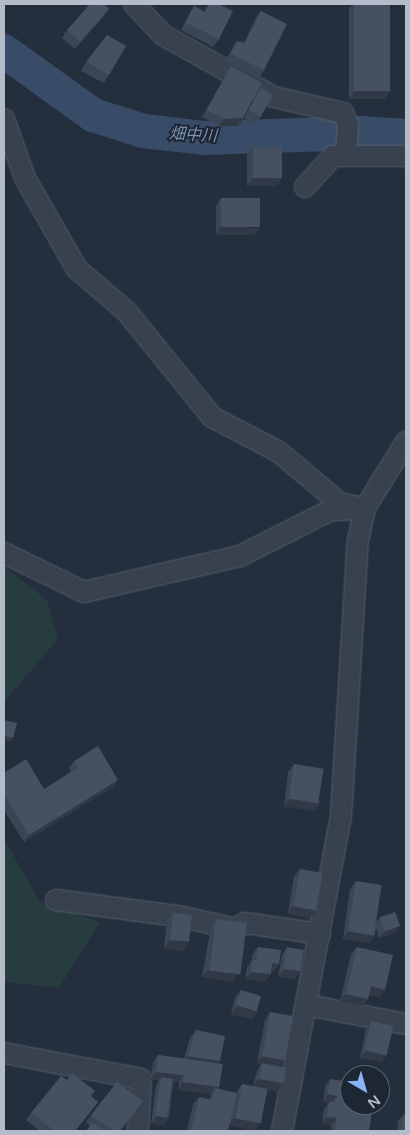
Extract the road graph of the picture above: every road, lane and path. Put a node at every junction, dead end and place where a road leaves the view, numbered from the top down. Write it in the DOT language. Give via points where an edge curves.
graph roads {
  1 [pos="134,4"];
  2 [pos="4,119"];
  3 [pos="346,151"];
  4 [pos="406,156"];
  5 [pos="305,187"];
  6 [pos="406,442"];
  7 [pos="365,508"];
  8 [pos="4,553"];
  9 [pos="56,900"];
  10 [pos="320,934"];
  11 [pos="307,1005"];
  12 [pos="406,1024"];
  13 [pos="4,1053"];
  14 [pos="138,1131"];
  15 [pos="282,1131"];
  1 -- 3 [label="street" via="163,35 274,97 333,107 343,112 348,124"];
  2 -- 7 [label="street" via="25,178 77,269 126,312 212,417 279,452 341,504"];
  3 -- 4 [label="street"];
  3 -- 5 [label="street" via="332,156"];
  6 -- 7 [label="street"];
  7 -- 8 [label="street" via="331,510 240,556 84,592"];
  7 -- 10 [label="street" via="352,614 341,816"];
  9 -- 10 [label="street" via="178,916 236,929 245,923"];
  10 -- 11 [label="street"];
  11 -- 12 [label="street"];
  11 -- 15 [label="street"];
  13 -- 14 [label="street" via="141,1078"];
}
